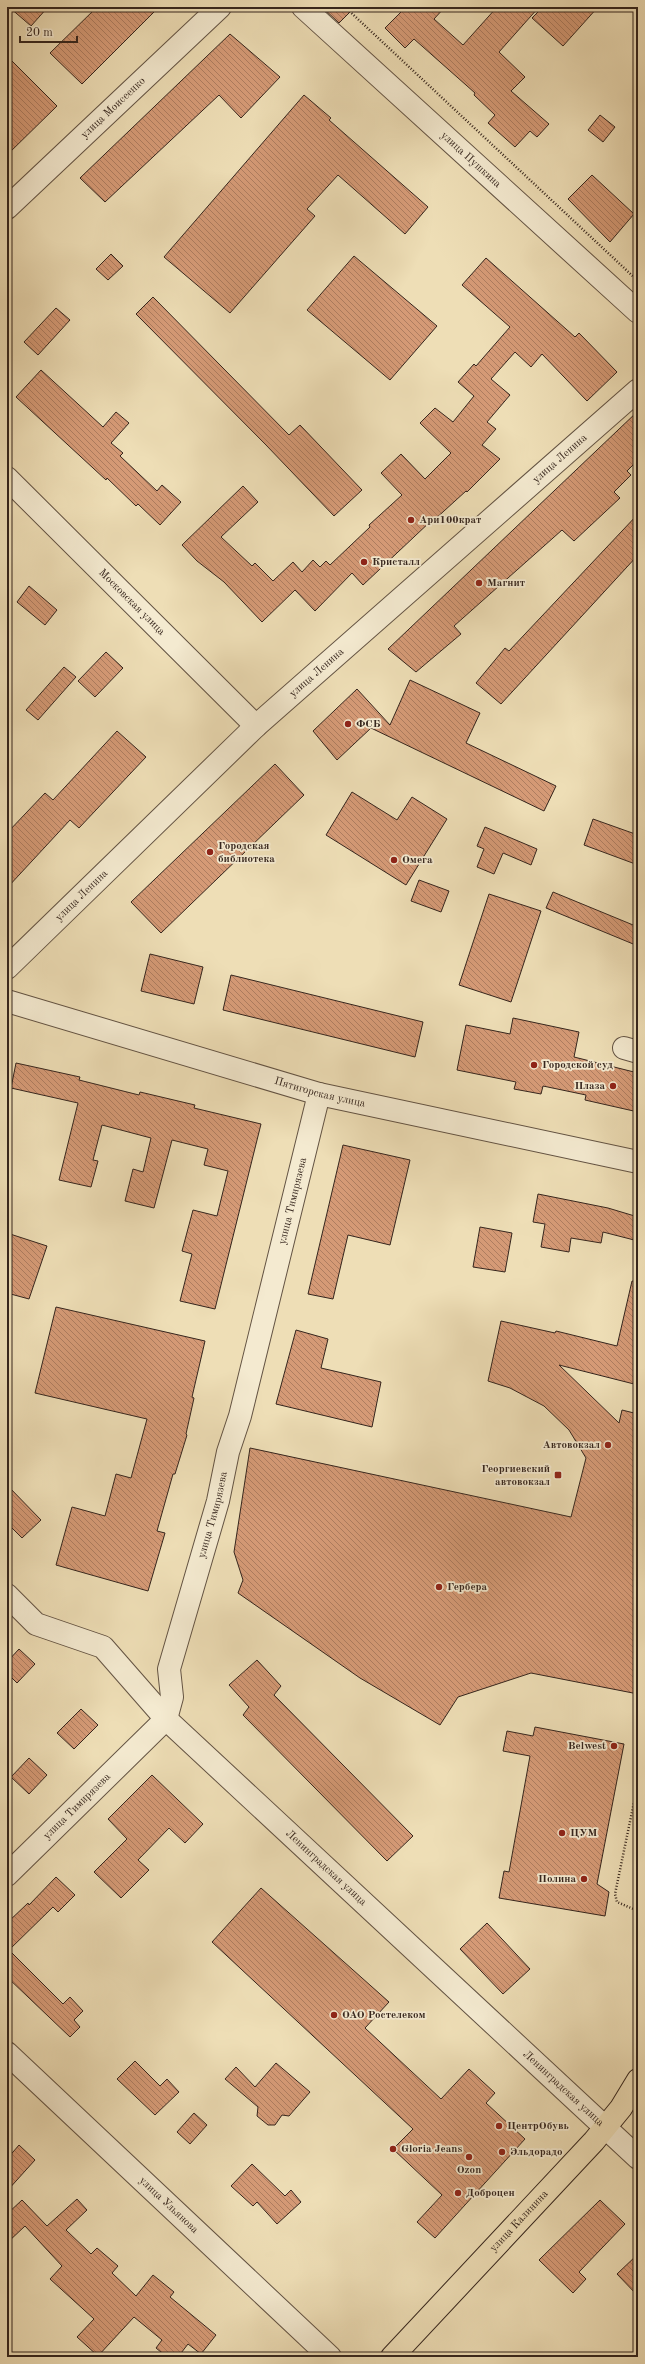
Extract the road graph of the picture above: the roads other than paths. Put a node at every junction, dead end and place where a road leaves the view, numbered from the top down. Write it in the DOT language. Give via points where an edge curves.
graph roads {
  1 [pos="220,7"];
  2 [pos="303,7"];
  3 [pos="7,208"];
  4 [pos="638,312"];
  5 [pos="638,390"];
  6 [pos="7,478"];
  7 [pos="256,726"];
  8 [pos="7,968"];
  9 [pos="7,1001"];
  10 [pos="320,1094"];
  11 [pos="638,1162"];
  12 [pos="7,1595"];
  13 [pos="166,1719"];
  14 [pos="7,1875"];
  15 [pos="7,2053"];
  16 [pos="638,2080"];
  17 [pos="606,2128"];
  18 [pos="638,2158"];
  19 [pos="330,2357"];
  20 [pos="392,2357"];
  1 -- 3 [label="street, улица Моисеенко"];
  2 -- 4 [label="street, улица Пушкина"];
  5 -- 7 [label="street, улица Ленина"];
  6 -- 7 [label="street, Московская улица"];
  7 -- 8 [label="street, улица Ленина"];
  9 -- 10 [label="street, Пятигорская улица"];
  10 -- 11 [label="street, Пятигорская улица"];
  10 -- 13 [label="street, улица Тимирязева" via="240,1416 228,1452 218,1501 169,1669 172,1697"];
  12 -- 13 [label="street, Ленинградская улица" via="36,1624 102,1647"];
  13 -- 14 [label="street, улица Тимирязева"];
  13 -- 17 [label="street, Ленинградская улица"];
  15 -- 19 [label="street, улица Ульянова"];
  16 -- 17 [label="main road, улица Калинина"];
  17 -- 18 [label="street, Ленинградская улица"];
  17 -- 20 [label="main road, улица Калинина"];
}
